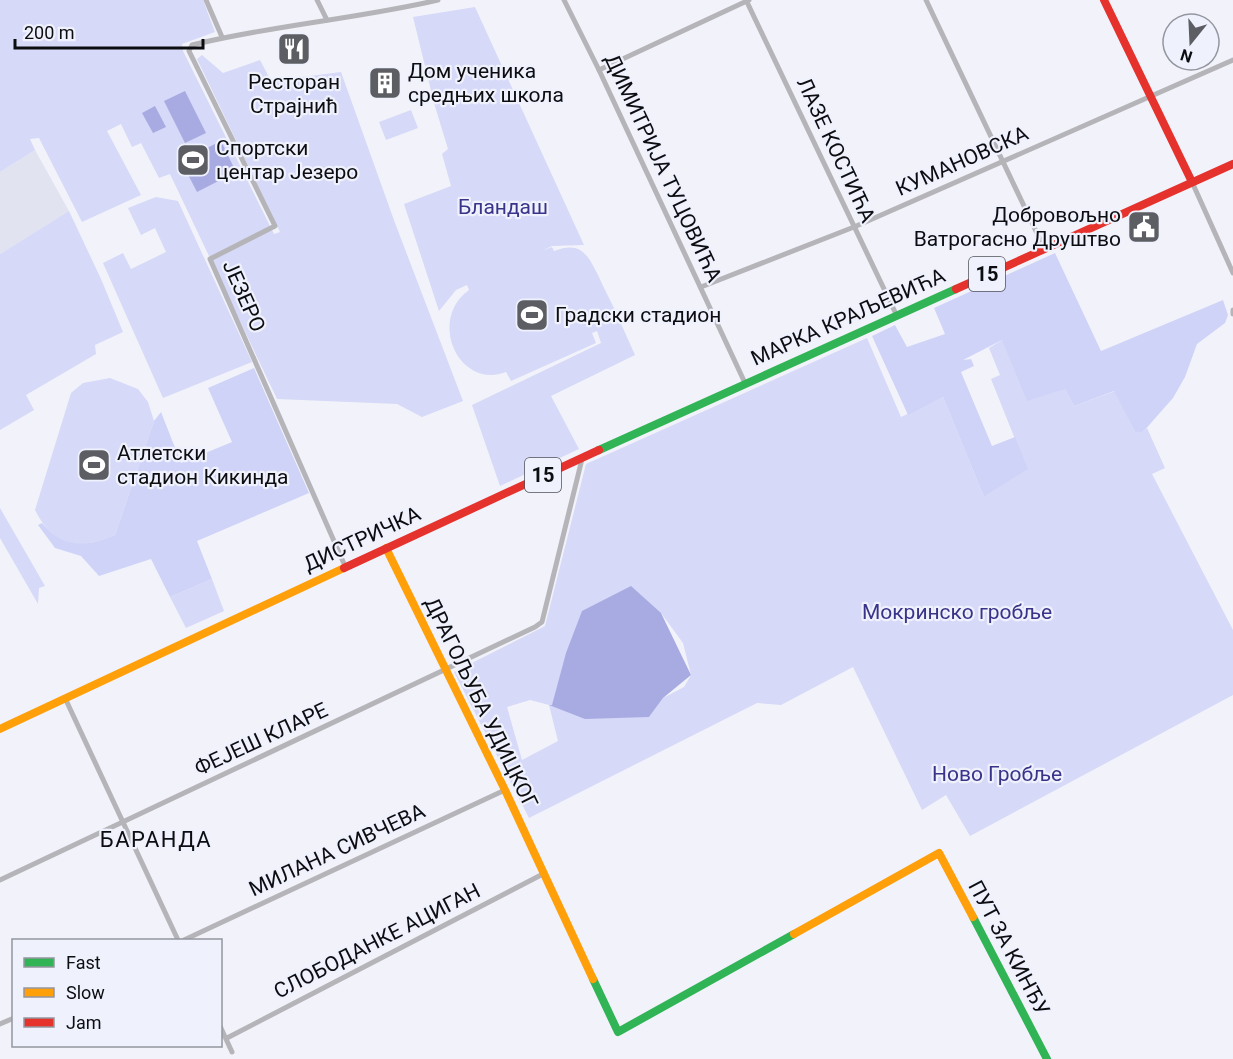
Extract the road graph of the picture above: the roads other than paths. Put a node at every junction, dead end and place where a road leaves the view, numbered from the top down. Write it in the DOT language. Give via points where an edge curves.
graph roads {
  1 [pos="206,0"];
  2 [pos="317,0"];
  3 [pos="438,0"];
  4 [pos="564,0"];
  5 [pos="747,0"];
  6 [pos="926,0"];
  7 [pos="1104,0"];
  8 [pos="327,20"];
  9 [pos="222,38"];
  10 [pos="1233,60"];
  11 [pos="599,70"];
  12 [pos="1152,97"];
  13 [pos="1003,161"];
  14 [pos="1233,164"];
  15 [pos="1192,182"];
  16 [pos="854,226"];
  17 [pos="1044,248"];
  18 [pos="1233,273"];
  19 [pos="701,287"];
  20 [pos="896,315"];
  21 [pos="743,384"];
  22 [pos="582,457"];
  23 [pos="386,548"];
  24 [pos="345,566"];
  25 [pos="445,671"];
  26 [pos="65,698"];
  27 [pos="0,729"];
  28 [pos="505,790"];
  29 [pos="123,822"];
  30 [pos="939,853"];
  31 [pos="543,874"];
  32 [pos="0,880"];
  33 [pos="178,939"];
  34 [pos="186,939"];
  35 [pos="222,1030"];
  36 [pos="226,1038"];
  37 [pos="232,1052"];
  38 [pos="1047,1059"];
  1 -- 9 [label="street"];
  2 -- 8 [label="street"];
  3 -- 8 [label="street"];
  4 -- 11 [label="street, ДИМИТРИЈА ТУЦОВИЋА"];
  5 -- 11 [label="street"];
  5 -- 16 [label="street, ЛАЗЕ КОСТИЋА"];
  6 -- 13 [label="street"];
  7 -- 12 [label="main road"];
  8 -- 9 [label="street"];
  9 -- 24 [label="street, ЈЕЗЕРО" via="192,45 189,51 275,226 210,259"];
  10 -- 12 [label="street, КУМАНОВСКА"];
  11 -- 19 [label="street, ДИМИТРИЈА ТУЦОВИЋА"];
  12 -- 13 [label="street, КУМАНОВСКА"];
  12 -- 15 [label="main road"];
  13 -- 16 [label="street, КУМАНОВСКА"];
  13 -- 17 [label="street"];
  14 -- 15 [label="main road, МАРКА КРАЉЕВИЋА / 15"];
  15 -- 17 [label="main road, МАРКА КРАЉЕВИЋА / 15"];
  15 -- 18 [label="street"];
  16 -- 19 [label="street, КУМАНОВСКА"];
  16 -- 20 [label="street, ЛАЗЕ КОСТИЋА"];
  17 -- 20 [label="main road, МАРКА КРАЉЕВИЋА / 15"];
  19 -- 21 [label="street, ДИМИТРИЈА ТУЦОВИЋА"];
  20 -- 21 [label="main road, МАРКА КРАЉЕВИЋА / 15"];
  21 -- 22 [label="main road, ДИСТРИЧКА / 15"];
  22 -- 23 [label="main road, ДИСТРИЧКА / 15"];
  22 -- 25 [label="street, ФЕЈЕШ КЛАРЕ" via="542,622"];
  23 -- 24 [label="main road, ДИСТРИЧКА / 15"];
  23 -- 25 [label="main road, ДРАГОЉУБА УДИЦКОГ"];
  24 -- 26 [label="main road, ДИСТРИЧКА / 15"];
  25 -- 28 [label="main road, ДРАГОЉУБА УДИЦКОГ"];
  25 -- 29 [label="street, ФЕЈЕШ КЛАРЕ"];
  26 -- 27 [label="main road, ДИСТРИЧКА / 15"];
  26 -- 29 [label="street"];
  28 -- 31 [label="main road, ДРАГОЉУБА УДИЦКОГ"];
  28 -- 34 [label="street, МИЛАНА СИВЧЕВА"];
  29 -- 32 [label="street, ФЕЈЕШ КЛАРЕ"];
  29 -- 33 [label="street"];
  30 -- 31 [label="main road, ДРАГОЉУБА УДИЦКОГ" via="618,1032"];
  30 -- 38 [label="main road, ПУТ ЗА КИНЂУ"];
  31 -- 36 [label="street, СЛОБОДАНКЕ АЦИГАН"];
  35 -- 36 [label="street"];
  36 -- 37 [label="street"];
}
